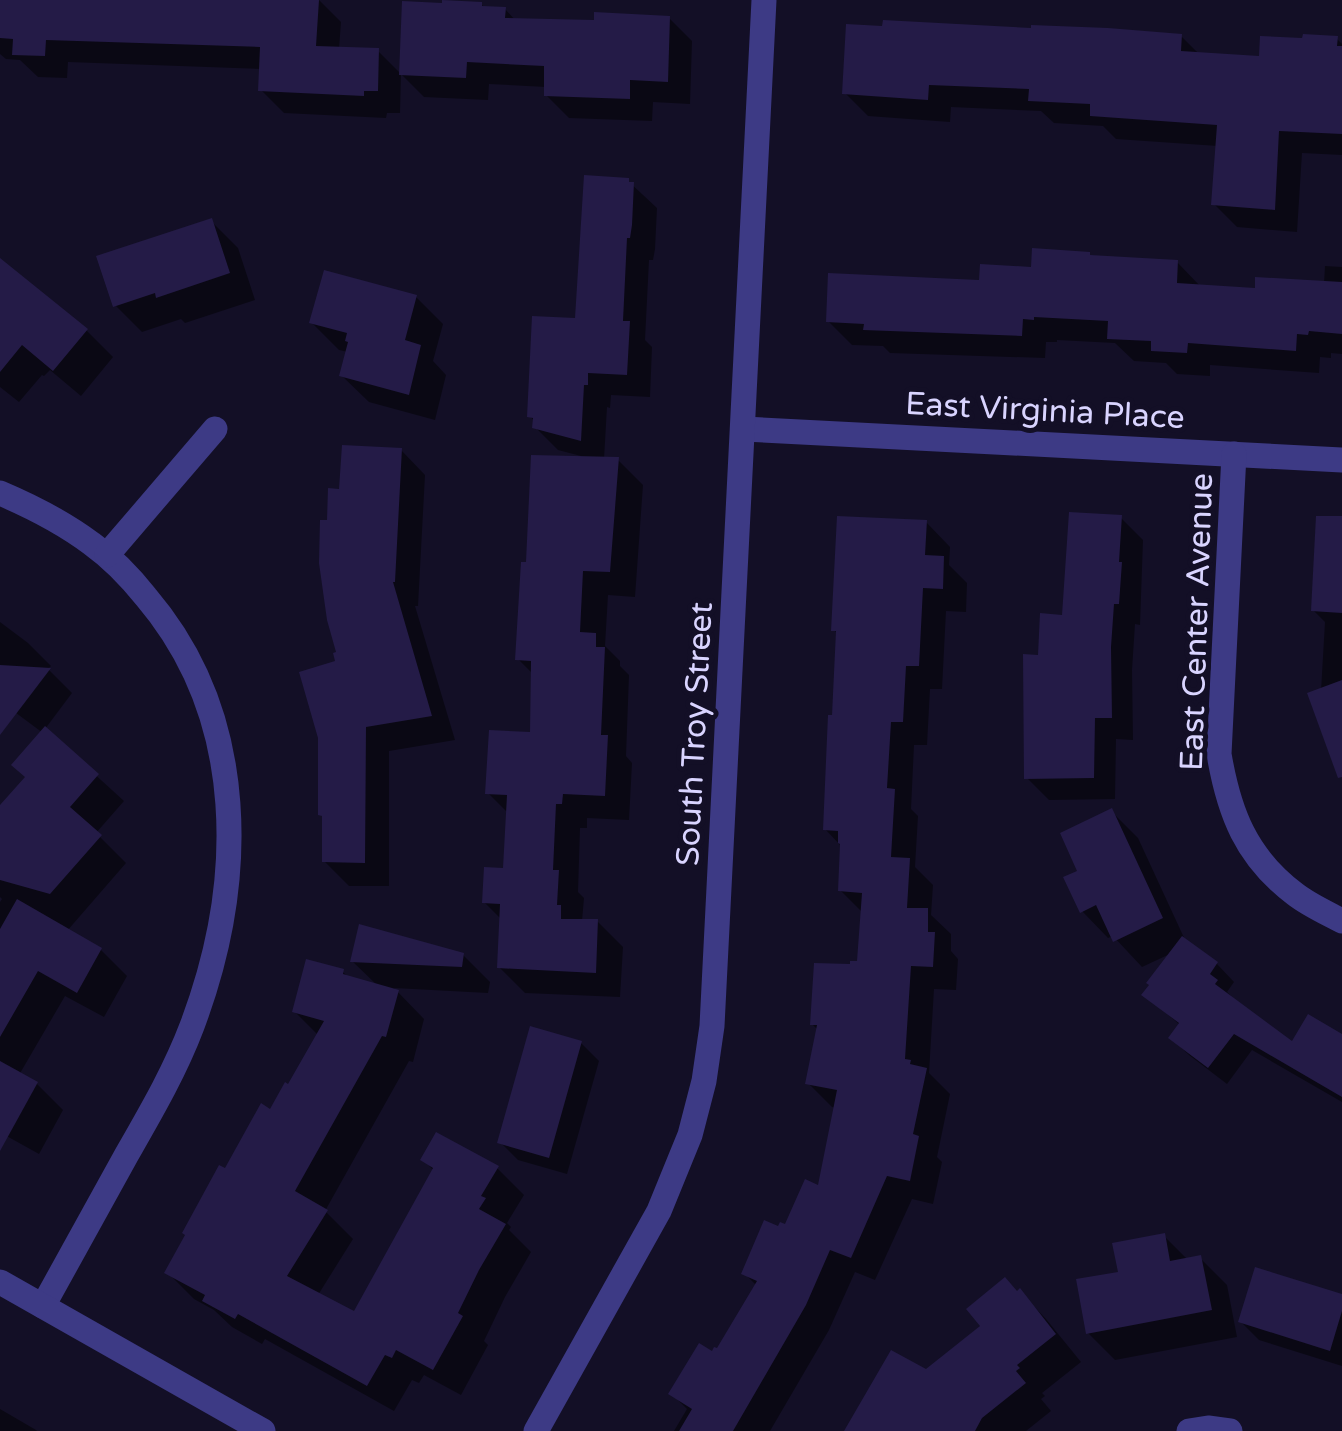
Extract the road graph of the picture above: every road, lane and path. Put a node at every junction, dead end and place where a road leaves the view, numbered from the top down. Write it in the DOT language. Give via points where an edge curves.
graph roads {
  1 [pos="764,0"];
  2 [pos="214,428"];
  3 [pos="744,428"];
  4 [pos="1234,454"];
  5 [pos="1342,460"];
  6 [pos="0,493"];
  7 [pos="106,556"];
  8 [pos="1342,921"];
  9 [pos="0,1282"];
  10 [pos="43,1306"];
  11 [pos="263,1431"];
  12 [pos="536,1431"];
  13 [pos="1188,1431"];
  14 [pos="1230,1431"];
  1 -- 3 [label="street, South Troy Street"];
  2 -- 7 [label="street"];
  3 -- 4 [label="street, East Virginia Place"];
  3 -- 12 [label="street, South Troy Street" via="704,1081 659,1212"];
  4 -- 5 [label="street, East Virginia Place"];
  4 -- 8 [label="street, East Center Avenue" via="1220,754 1226,793 1244,838 1267,868 1296,895"];
  6 -- 7 [label="street" via="45,513"];
  7 -- 10 [label="street" via="162,616 213,715 230,824 224,901 212,964 167,1084"];
  9 -- 10 [label="street"];
  10 -- 11 [label="street"];
  13 -- 14 [label="street"];
}
